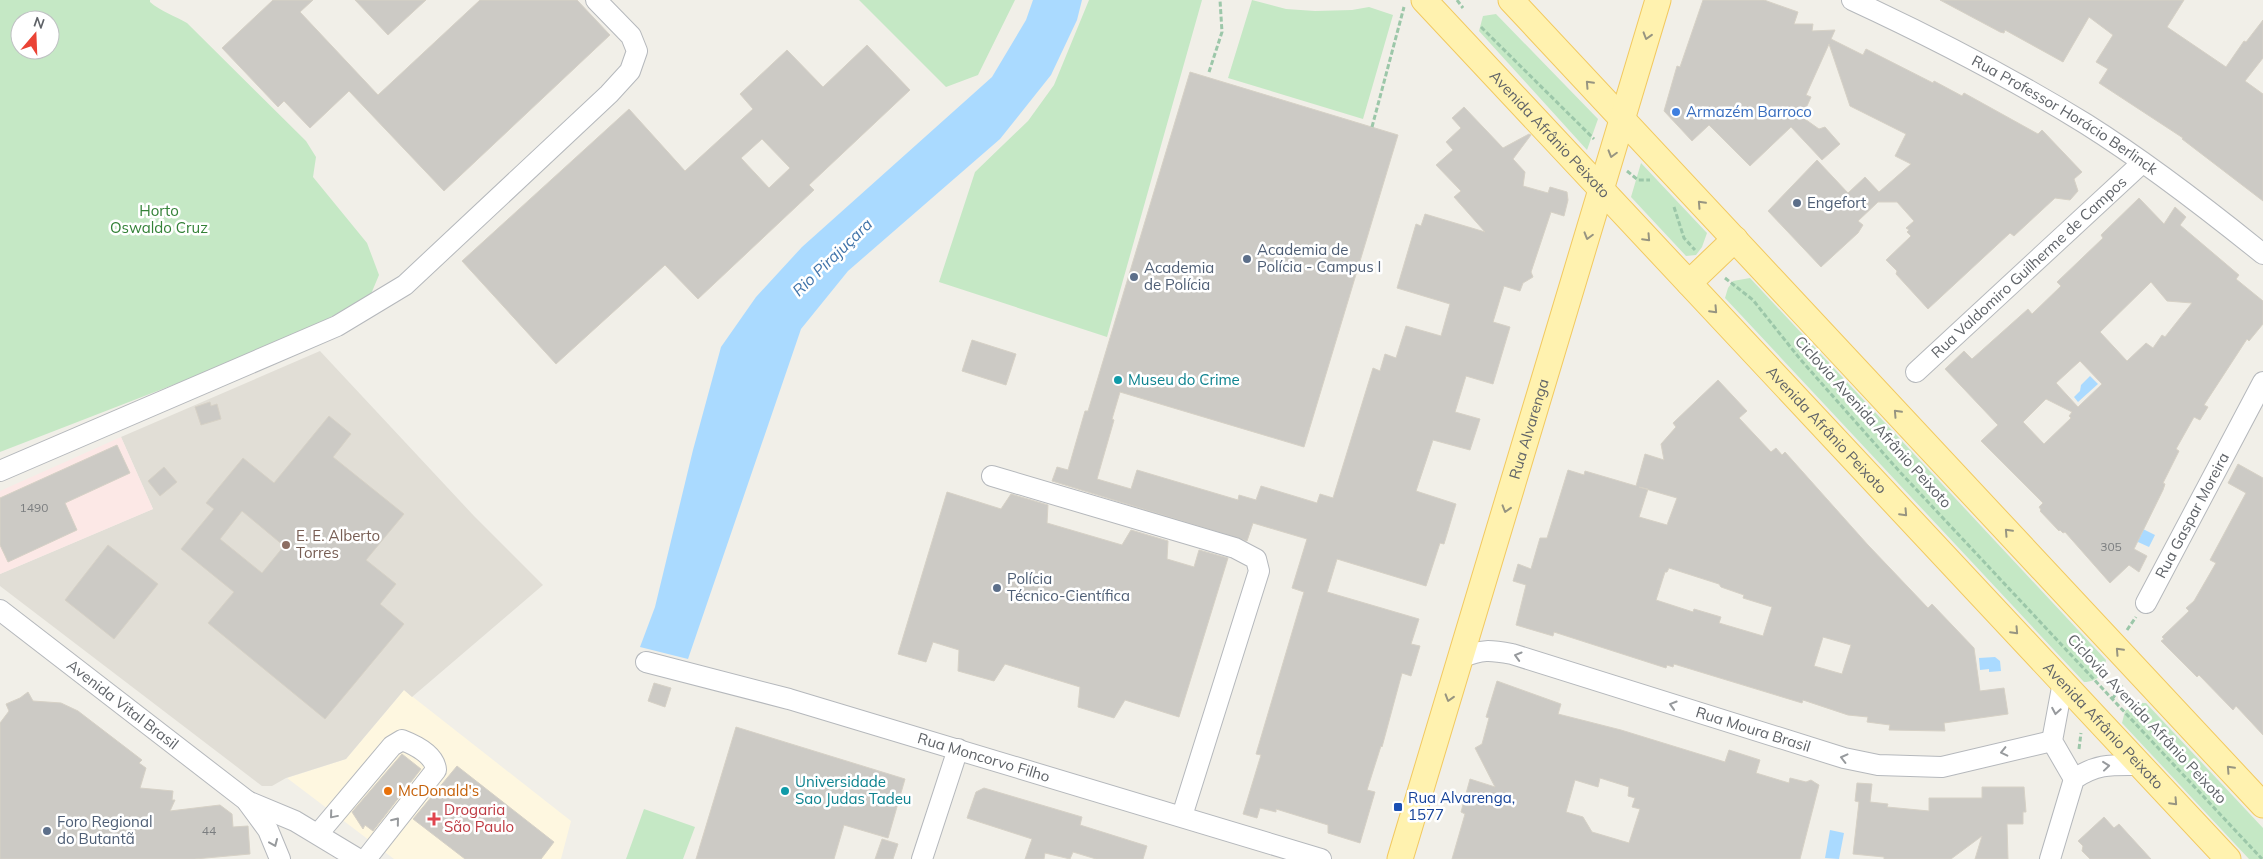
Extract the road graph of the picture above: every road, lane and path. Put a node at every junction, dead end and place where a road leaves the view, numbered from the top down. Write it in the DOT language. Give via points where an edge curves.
graph roads {
  1 [pos="596,0"];
  2 [pos="1220,0"];
  3 [pos="1415,0"];
  4 [pos="1453,0"];
  5 [pos="1511,0"];
  6 [pos="1658,0"];
  7 [pos="1852,0"];
  8 [pos="1481,26"];
  9 [pos="1454,30"];
  10 [pos="1209,72"];
  11 [pos="1622,119"];
  12 [pos="1372,127"];
  13 [pos="1611,158"];
  14 [pos="2142,163"];
  15 [pos="1658,183"];
  16 [pos="1602,190"];
  17 [pos="1674,205"];
  18 [pos="1735,239"];
  19 [pos="2263,254"];
  20 [pos="1708,265"];
  21 [pos="1689,283"];
  22 [pos="1916,372"];
  23 [pos="2263,382"];
  24 [pos="0,471"];
  25 [pos="992,476"];
  26 [pos="2146,603"];
  27 [pos="0,610"];
  28 [pos="2115,647"];
  29 [pos="1461,658"];
  30 [pos="646,662"];
  31 [pos="2134,667"];
  32 [pos="2063,682"];
  33 [pos="2112,698"];
  34 [pos="2093,715"];
  35 [pos="2052,741"];
  36 [pos="958,749"];
  37 [pos="2140,765"];
  38 [pos="2074,779"];
  39 [pos="246,800"];
  40 [pos="2263,805"];
  41 [pos="1182,816"];
  42 [pos="318,834"];
  43 [pos="280,859"];
  44 [pos="358,859"];
  45 [pos="366,859"];
  46 [pos="922,859"];
  47 [pos="1321,859"];
  48 [pos="1400,859"];
  49 [pos="2050,859"];
  50 [pos="2228,859"];
  51 [pos="2262,859"];
  1 -- 24 [label="street" via="631,36 636,51 630,71 405,285 337,326"];
  2 -- 10 [label="path" via="1222,32"];
  3 -- 9 [label="main road, Avenida Afrânio Peixoto"];
  3 -- 12 [label="path"];
  4 -- 9 [label="main road" via="1449,18"];
  11 -- 5 [label="main road, one-way"];
  6 -- 11 [label="main road, Rua Alvarenga, one-way"];
  7 -- 14 [label="street, Rua Professor Horácio Berlinck" via="2028,90"];
  8 -- 13 [label="path"];
  9 -- 16 [label="main road, Avenida Afrânio Peixoto"];
  11 -- 13 [label="main road, Rua Alvarenga, one-way"];
  18 -- 11 [label="main road, one-way"];
  13 -- 15 [label="path" via="1638,180"];
  13 -- 16 [label="main road, Rua Alvarenga"];
  14 -- 19 [label="street, Rua Professor Horácio Berlinck" via="2191,196"];
  14 -- 22 [label="street, Rua Valdomiro Guilherme de Campos"];
  16 -- 21 [label="main road, Avenida Afrânio Peixoto, one-way"];
  16 -- 29 [label="main road, Rua Alvarenga, one-way"];
  17 -- 20 [label="path, Ciclovia Avenida Afrânio Peixoto" via="1684,238"];
  18 -- 20 [label="main road"];
  28 -- 18 [label="main road, one-way"];
  20 -- 21 [label="main road"];
  20 -- 33 [label="path, Ciclovia Avenida Afrânio Peixoto" via="1753,300 1800,359 1899,471"];
  21 -- 32 [label="main road, Avenida Afrânio Peixoto, one-way"];
  23 -- 26 [label="street, Rua Gaspar Moreira"];
  25 -- 41 [label="street" via="1235,548 1256,559 1259,572"];
  26 -- 28 [label="path"];
  27 -- 39 [label="street, Avenida Vital Brasil"];
  31 -- 28 [label="main road, one-way"];
  35 -- 29 [label="street, Rua Moura Brasil, one-way" via="1942,767 1878,765 1834,755 1512,654 1484,650"];
  29 -- 48 [label="main road, Rua Alvarenga, one-way"];
  30 -- 36 [label="street, Rua Moncorvo Filho" via="789,699"];
  31 -- 33 [label="path"];
  40 -- 31 [label="main road, one-way"];
  32 -- 34 [label="main road, Avenida Afrânio Peixoto"];
  32 -- 35 [label="street, one-way"];
  33 -- 34 [label="path"];
  33 -- 51 [label="path, Ciclovia Avenida Afrânio Peixoto"];
  34 -- 37 [label="main road, Avenida Afrânio Peixoto"];
  35 -- 38 [label="street"];
  36 -- 41 [label="street, Rua Moncorvo Filho"];
  36 -- 46 [label="street"];
  38 -- 37 [label="street, one-way" via="2095,767"];
  37 -- 50 [label="main road, Avenida Afrânio Peixoto, one-way"];
  38 -- 49 [label="street"];
  39 -- 42 [label="street, Avenida Vital Brasil" via="274,810"];
  39 -- 43 [label="street, Avenida Vital Brasil, one-way" via="268,830"];
  41 -- 47 [label="street, Rua Moncorvo Filho"];
  42 -- 44 [label="street, Avenida Vital Brasil"];
  45 -- 42 [label="street, one-way" via="436,770 430,757 409,743 402,740 392,746"];
}
